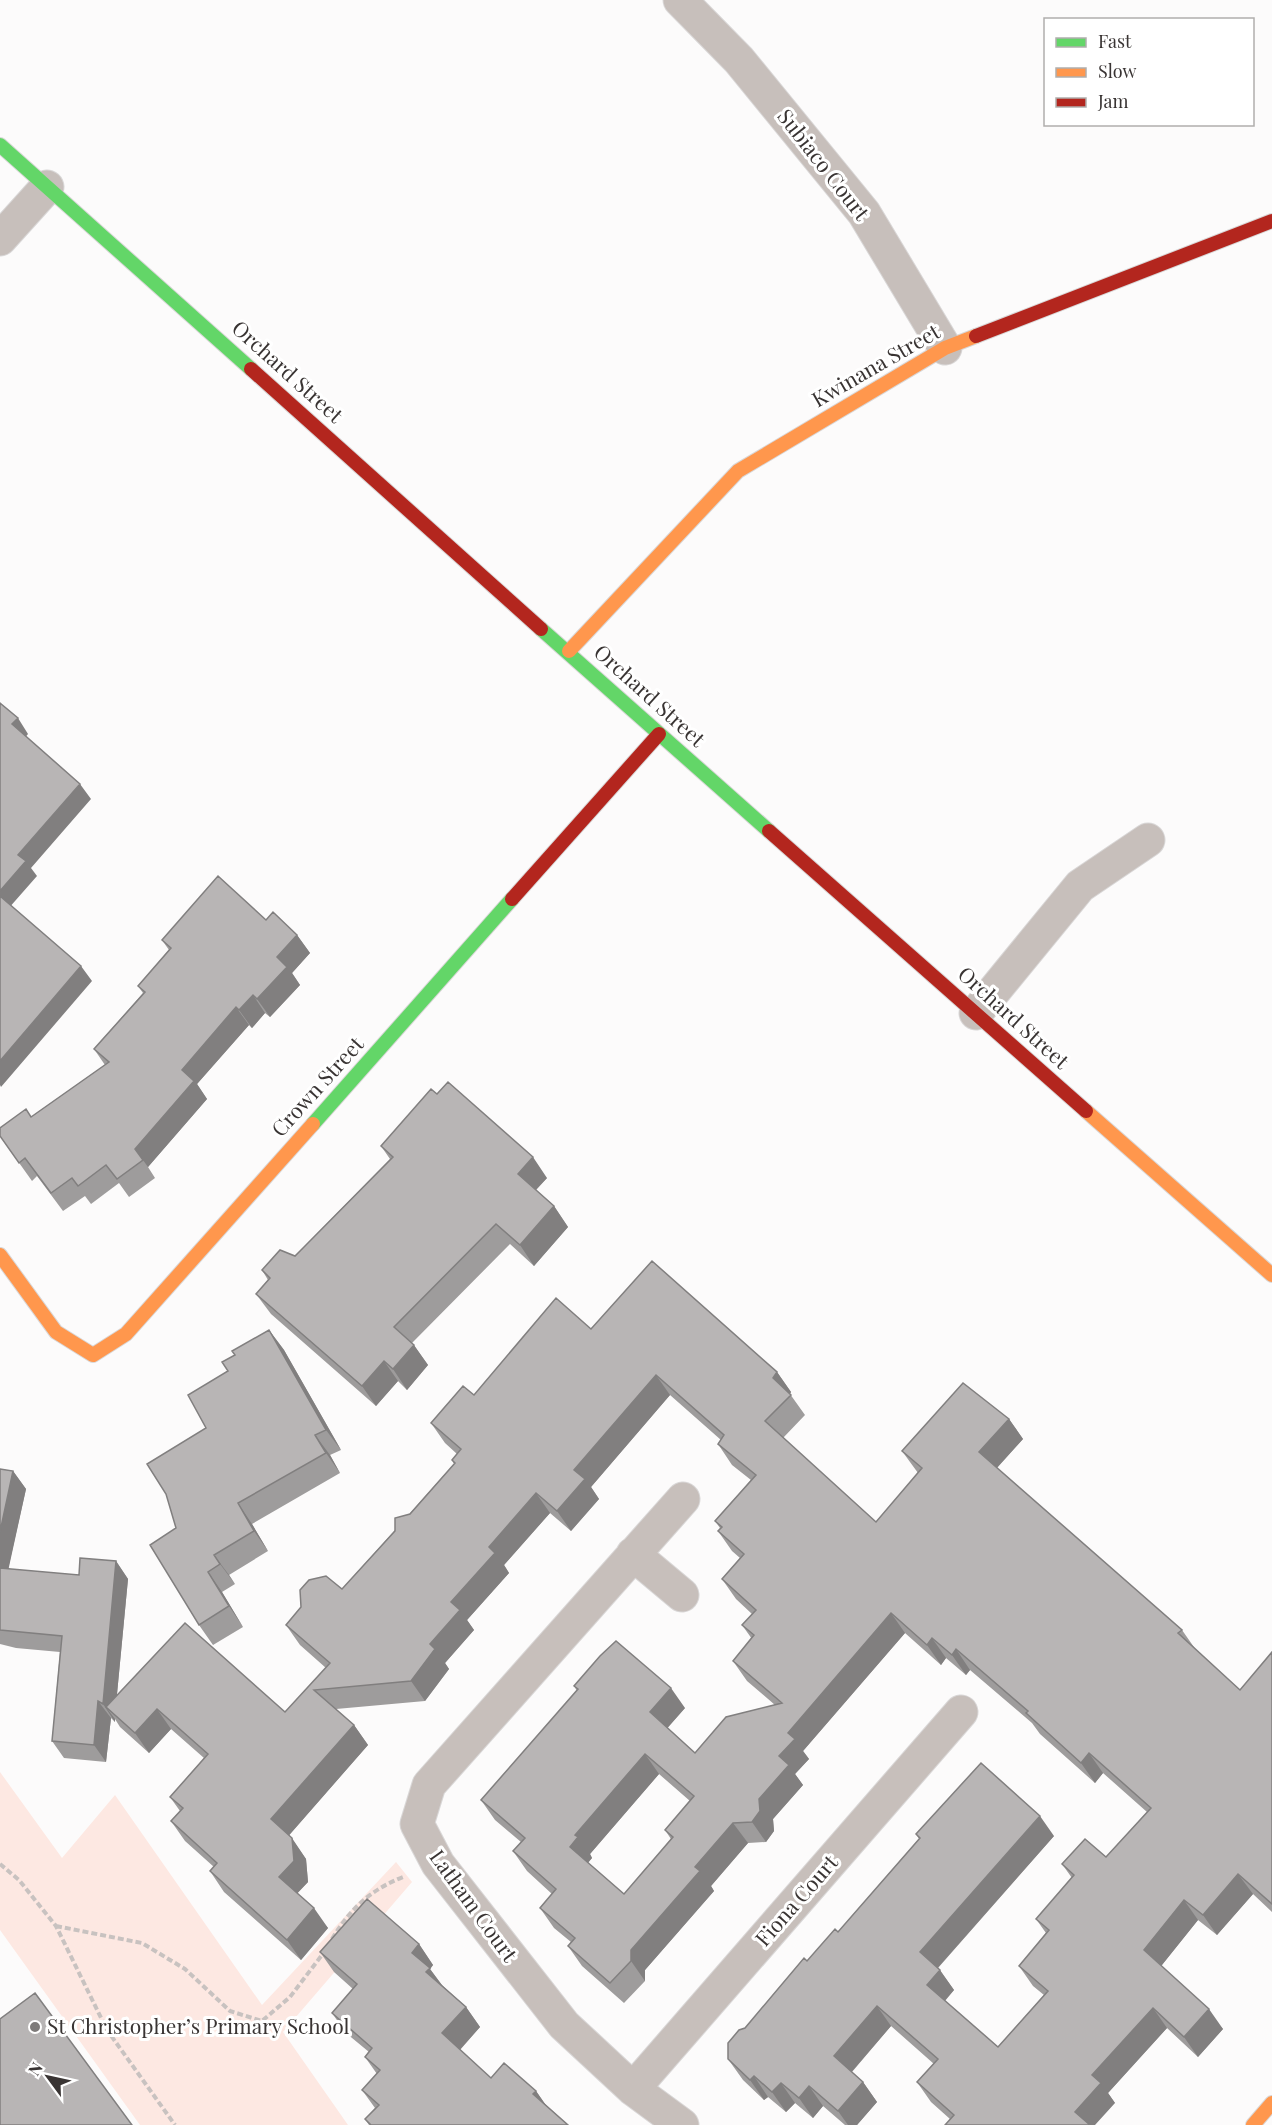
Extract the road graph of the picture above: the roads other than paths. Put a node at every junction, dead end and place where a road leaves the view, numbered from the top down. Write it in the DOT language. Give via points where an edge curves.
graph roads {
  1 [pos="680,0"];
  2 [pos="0,145"];
  3 [pos="47,187"];
  4 [pos="1272,221"];
  5 [pos="0,239"];
  6 [pos="945,348"];
  7 [pos="569,651"];
  8 [pos="659,734"];
  9 [pos="1148,840"];
  10 [pos="976,1013"];
  11 [pos="0,1255"];
  12 [pos="1272,1275"];
  13 [pos="683,1499"];
  14 [pos="633,1554"];
  15 [pos="682,1595"];
  16 [pos="961,1712"];
  17 [pos="633,2090"];
  18 [pos="1272,2103"];
  19 [pos="682,2125"];
  20 [pos="1253,2125"];
  1 -- 6 [label="street, Subiaco Court" via="739,60 864,213"];
  2 -- 3 [label="street, Orchard Street"];
  3 -- 5 [label="street"];
  3 -- 7 [label="street, Orchard Street"];
  4 -- 6 [label="street, Kwinana Street"];
  6 -- 7 [label="street, Kwinana Street" via="738,471"];
  7 -- 8 [label="street, Orchard Street"];
  8 -- 10 [label="street, Orchard Street"];
  8 -- 11 [label="street, Crown Street" via="126,1334 93,1355 56,1332"];
  9 -- 10 [label="street" via="1080,886"];
  10 -- 12 [label="street, Orchard Street"];
  13 -- 14 [label="street, Latham Court"];
  14 -- 15 [label="street"];
  14 -- 17 [label="street, Latham Court" via="429,1785 417,1824 438,1864 564,2025"];
  16 -- 17 [label="street, Fiona Court"];
  17 -- 19 [label="street, Latham Court"];
  18 -- 20 [label="street"];
}
